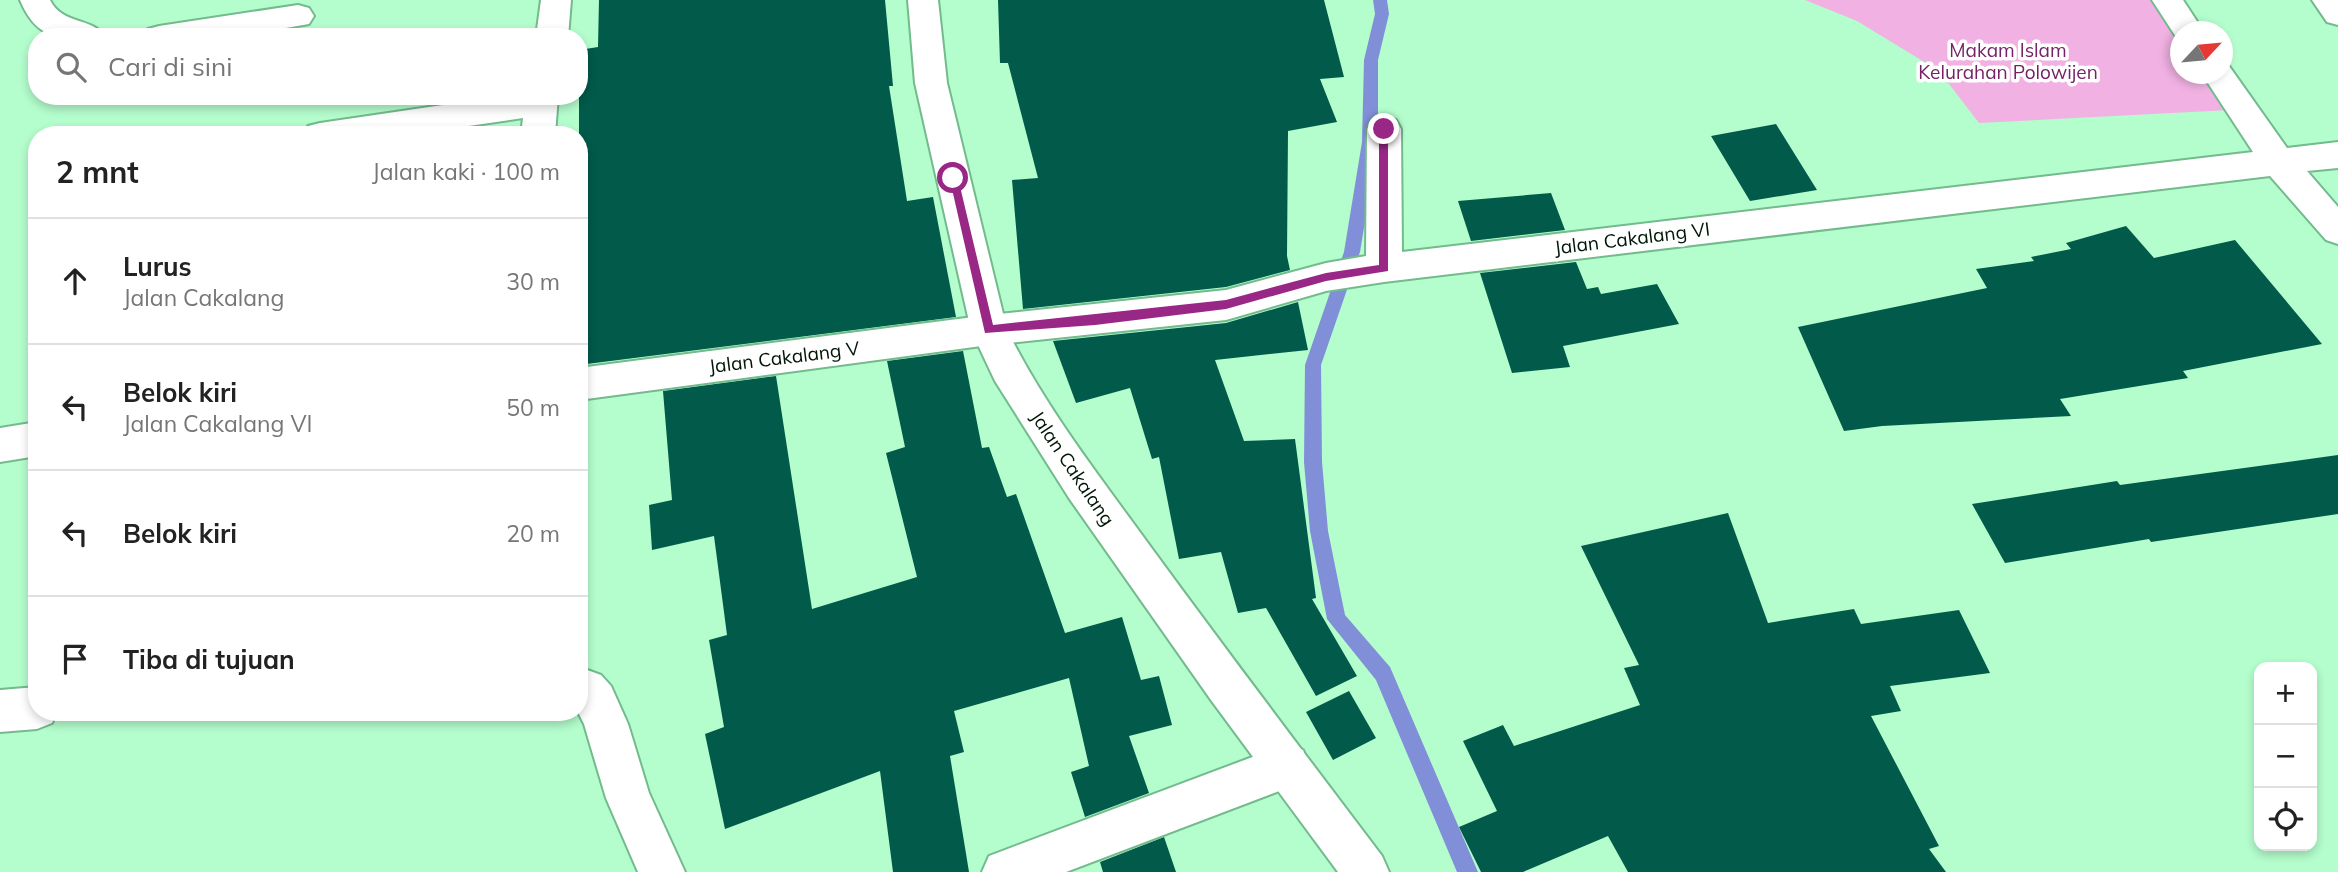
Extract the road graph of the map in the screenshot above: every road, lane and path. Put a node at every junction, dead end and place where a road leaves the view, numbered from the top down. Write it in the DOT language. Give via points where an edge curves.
graph roads {
  1 [pos="35,0"];
  2 [pos="556,0"];
  3 [pos="923,0"];
  4 [pos="2167,0"];
  5 [pos="2327,0"];
  6 [pos="2338,14"];
  7 [pos="298,16"];
  8 [pos="2181,21"];
  9 [pos="62,28"];
  10 [pos="219,28"];
  11 [pos="553,28"];
  12 [pos="2225,84"];
  13 [pos="541,111"];
  14 [pos="403,126"];
  15 [pos="1384,129"];
  16 [pos="2338,155"];
  17 [pos="2278,162"];
  18 [pos="2338,230"];
  19 [pos="1376,269"];
  20 [pos="989,330"];
  21 [pos="588,382"];
  22 [pos="28,440"];
  23 [pos="0,445"];
  24 [pos="588,692"];
  25 [pos="28,709"];
  26 [pos="0,712"];
  27 [pos="1287,766"];
  28 [pos="662,872"];
  29 [pos="1005,872"];
  30 [pos="1366,872"];
  1 -- 9 [label="street" via="50,24"];
  2 -- 11 [label="street"];
  3 -- 20 [label="street, Jalan Cakalang" via="931,83"];
  4 -- 8 [label="street"];
  5 -- 6 [label="street"];
  7 -- 10 [label="street"];
  12 -- 17 [label="street"];
  13 -- 14 [label="street"];
  15 -- 19 [label="street"];
  16 -- 17 [label="street, Jalan Cakalang VI"];
  17 -- 18 [label="street"];
  17 -- 19 [label="street, Jalan Cakalang VI"];
  19 -- 20 [label="street, Jalan Cakalang VI" via="1326,277 1226,305"];
  20 -- 21 [label="street, Jalan Cakalang V"];
  20 -- 27 [label="street, Jalan Cakalang" via="1008,370 1083,486"];
  22 -- 23 [label="street"];
  24 -- 28 [label="street" via="606,724 628,798"];
  25 -- 26 [label="street"];
  27 -- 29 [label="street"];
  27 -- 30 [label="street, Jalan Cakalang"];
}
